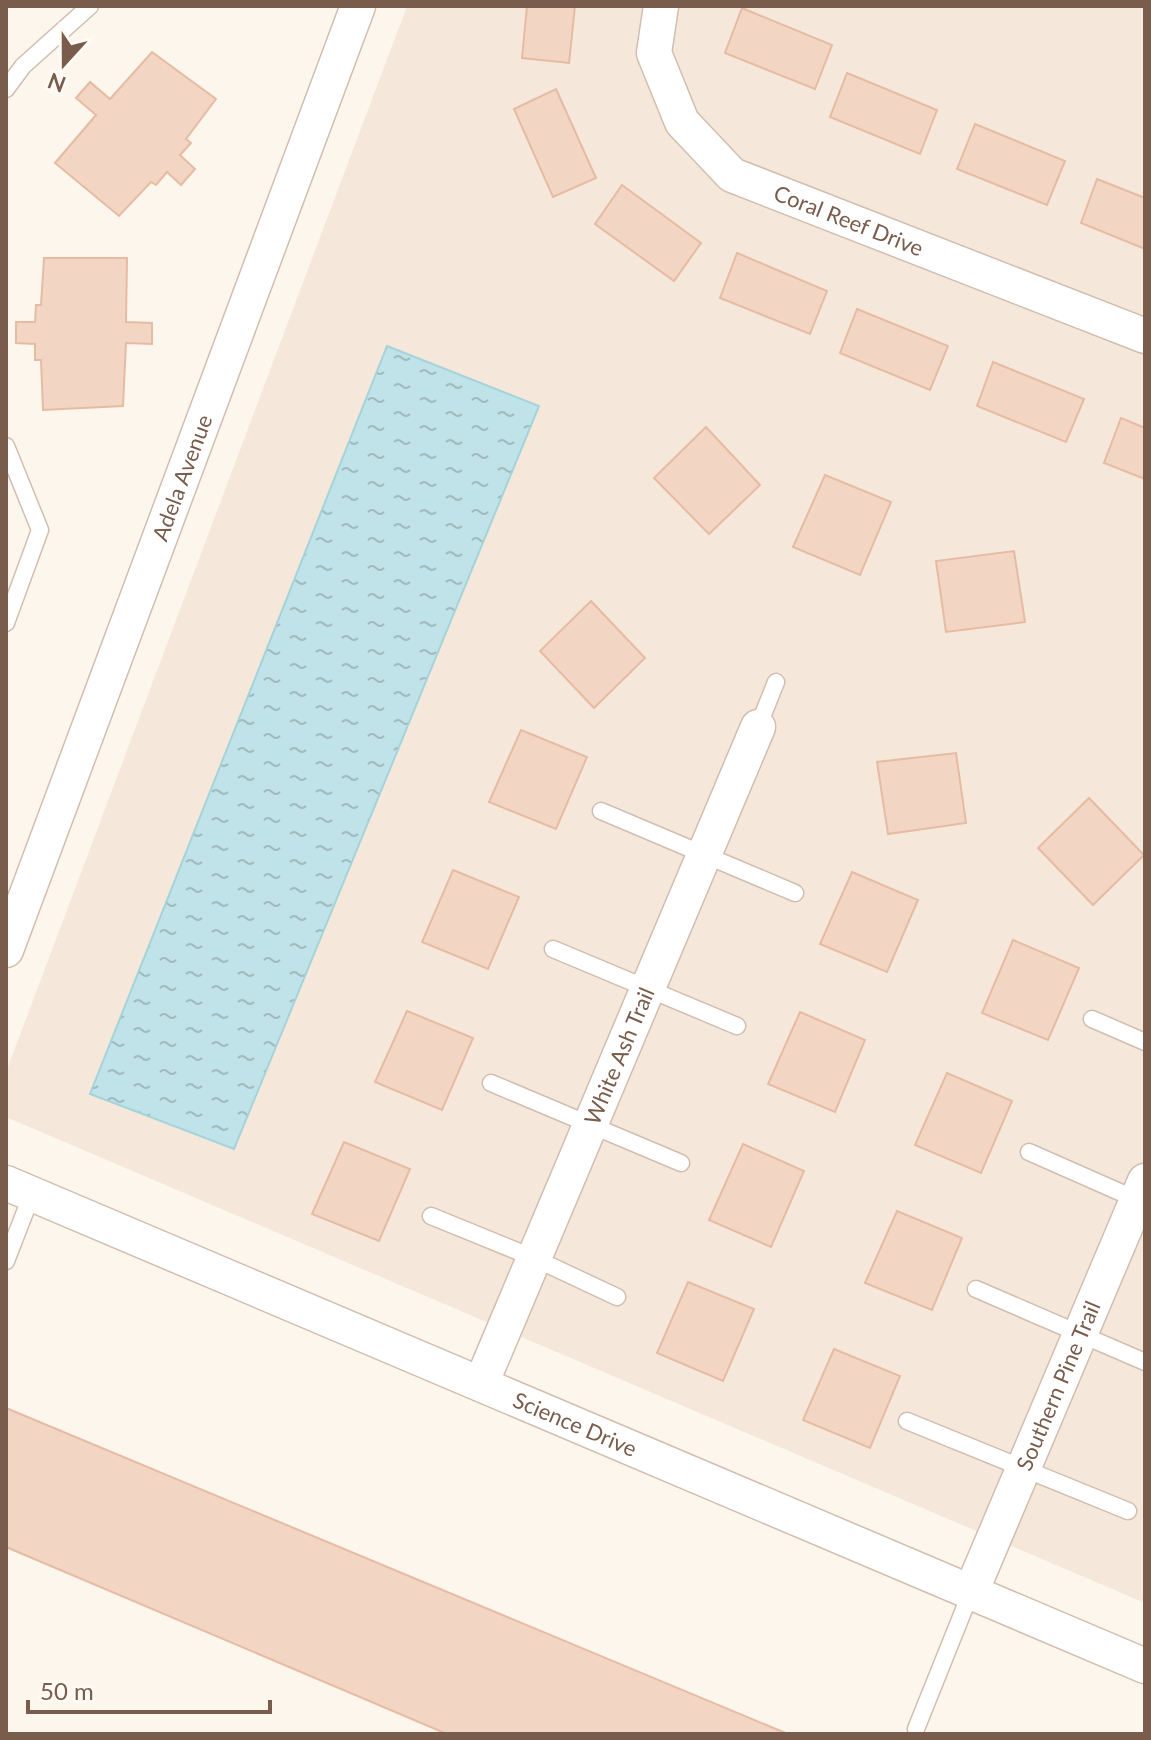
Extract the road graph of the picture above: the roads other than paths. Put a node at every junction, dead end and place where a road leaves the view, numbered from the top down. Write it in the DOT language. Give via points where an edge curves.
graph roads {
  1 [pos="90,6"];
  2 [pos="358,6"];
  3 [pos="661,6"];
  4 [pos="6,89"];
  5 [pos="1145,336"];
  6 [pos="6,446"];
  7 [pos="6,623"];
  8 [pos="776,682"];
  9 [pos="758,727"];
  10 [pos="601,811"];
  11 [pos="704,854"];
  12 [pos="795,893"];
  13 [pos="553,949"];
  14 [pos="6,950"];
  15 [pos="648,989"];
  16 [pos="1092,1019"];
  17 [pos="737,1026"];
  18 [pos="1145,1042"];
  19 [pos="491,1083"];
  20 [pos="590,1125"];
  21 [pos="1029,1152"];
  22 [pos="681,1163"];
  23 [pos="19,1188"];
  24 [pos="1142,1195"];
  25 [pos="431,1216"];
  26 [pos="534,1258"];
  27 [pos="6,1261"];
  28 [pos="976,1289"];
  29 [pos="617,1297"];
  30 [pos="1081,1334"];
  31 [pos="1145,1362"];
  32 [pos="481,1384"];
  33 [pos="907,1421"];
  34 [pos="1023,1468"];
  35 [pos="1128,1511"];
  36 [pos="971,1592"];
  37 [pos="1145,1666"];
  38 [pos="916,1729"];
  1 -- 4 [label="lane" via="23,66"];
  2 -- 14 [label="street, Adela Avenue"];
  3 -- 5 [label="street, Coral Reef Drive" via="654,53 682,122 732,175"];
  6 -- 7 [label="lane" via="40,530"];
  8 -- 9 [label="lane"];
  9 -- 11 [label="street, White Ash Trail"];
  10 -- 11 [label="lane"];
  11 -- 12 [label="lane"];
  11 -- 15 [label="street, White Ash Trail"];
  13 -- 15 [label="lane"];
  15 -- 17 [label="lane"];
  15 -- 20 [label="street, White Ash Trail"];
  16 -- 18 [label="lane"];
  19 -- 20 [label="lane"];
  20 -- 22 [label="lane"];
  20 -- 26 [label="street, White Ash Trail"];
  21 -- 24 [label="lane"];
  23 -- 27 [label="lane"];
  23 -- 32 [label="street, Science Drive"];
  24 -- 30 [label="street, Southern Pine Trail"];
  25 -- 26 [label="lane"];
  26 -- 29 [label="lane"];
  26 -- 32 [label="street, White Ash Trail"];
  28 -- 30 [label="lane"];
  30 -- 31 [label="lane"];
  30 -- 34 [label="street, Southern Pine Trail"];
  32 -- 36 [label="street, Science Drive"];
  33 -- 34 [label="lane"];
  34 -- 35 [label="lane"];
  34 -- 36 [label="street, Southern Pine Trail"];
  36 -- 37 [label="street, Science Drive"];
  36 -- 38 [label="lane"];
}
